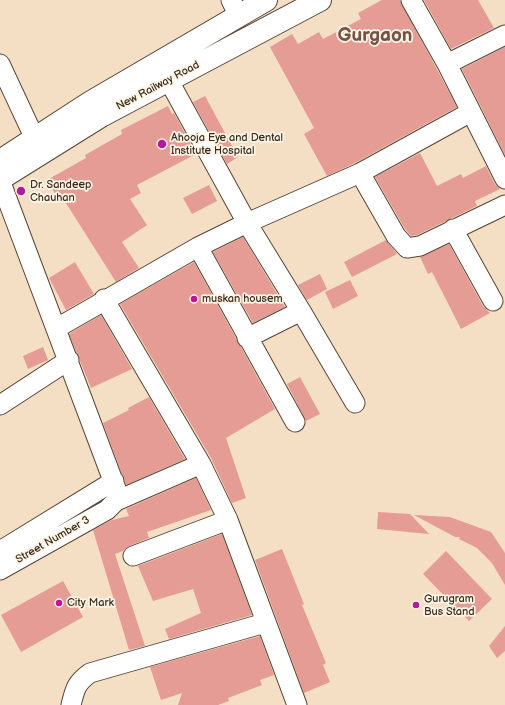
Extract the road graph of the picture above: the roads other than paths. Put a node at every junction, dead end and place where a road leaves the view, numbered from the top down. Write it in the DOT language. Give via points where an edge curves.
graph roads {
  1 [pos="266,0"];
  2 [pos="320,0"];
  3 [pos="411,0"];
  4 [pos="235,8"];
  5 [pos="505,35"];
  6 [pos="0,64"];
  7 [pos="447,64"];
  8 [pos="170,81"];
  9 [pos="471,112"];
  10 [pos="34,139"];
  11 [pos="0,162"];
  12 [pos="502,167"];
  13 [pos="360,173"];
  14 [pos="0,179"];
  15 [pos="505,205"];
  16 [pos="247,223"];
  17 [pos="453,229"];
  18 [pos="198,247"];
  19 [pos="104,299"];
  20 [pos="493,301"];
  21 [pos="302,311"];
  22 [pos="57,328"];
  23 [pos="247,338"];
  24 [pos="69,360"];
  25 [pos="355,403"];
  26 [pos="0,405"];
  27 [pos="295,422"];
  28 [pos="201,464"];
  29 [pos="114,482"];
  30 [pos="111,506"];
  31 [pos="228,520"];
  32 [pos="0,551"];
  33 [pos="133,556"];
  34 [pos="0,570"];
  35 [pos="265,623"];
  36 [pos="71,705"];
  37 [pos="297,705"];
  1 -- 4 [label="main road, New Railway Road"];
  2 -- 8 [label="main road, New Railway Road"];
  3 -- 7 [label="street"];
  4 -- 10 [label="main road, New Railway Road"];
  5 -- 7 [label="street"];
  6 -- 10 [label="street"];
  7 -- 9 [label="street"];
  8 -- 14 [label="main road, New Railway Road" via="101,116"];
  8 -- 16 [label="street"];
  9 -- 12 [label="street"];
  9 -- 13 [label="street"];
  10 -- 11 [label="main road, New Railway Road"];
  13 -- 16 [label="street"];
  13 -- 17 [label="street" via="396,236 407,248 420,246"];
  14 -- 22 [label="street"];
  15 -- 17 [label="street"];
  16 -- 18 [label="street"];
  16 -- 21 [label="street"];
  17 -- 20 [label="street"];
  18 -- 19 [label="street"];
  18 -- 23 [label="street"];
  19 -- 22 [label="street"];
  19 -- 28 [label="street"];
  21 -- 23 [label="street"];
  21 -- 25 [label="street"];
  22 -- 24 [label="street"];
  23 -- 27 [label="street"];
  24 -- 26 [label="street"];
  24 -- 29 [label="street"];
  28 -- 30 [label="street, Street Number 3"];
  28 -- 31 [label="street"];
  29 -- 30 [label="street" via="118,494"];
  29 -- 32 [label="street"];
  30 -- 34 [label="street, Street Number 3"];
  31 -- 33 [label="street"];
  31 -- 35 [label="street"];
  35 -- 36 [label="street" via="90,674 79,681 74,689"];
  35 -- 37 [label="street"];
}
